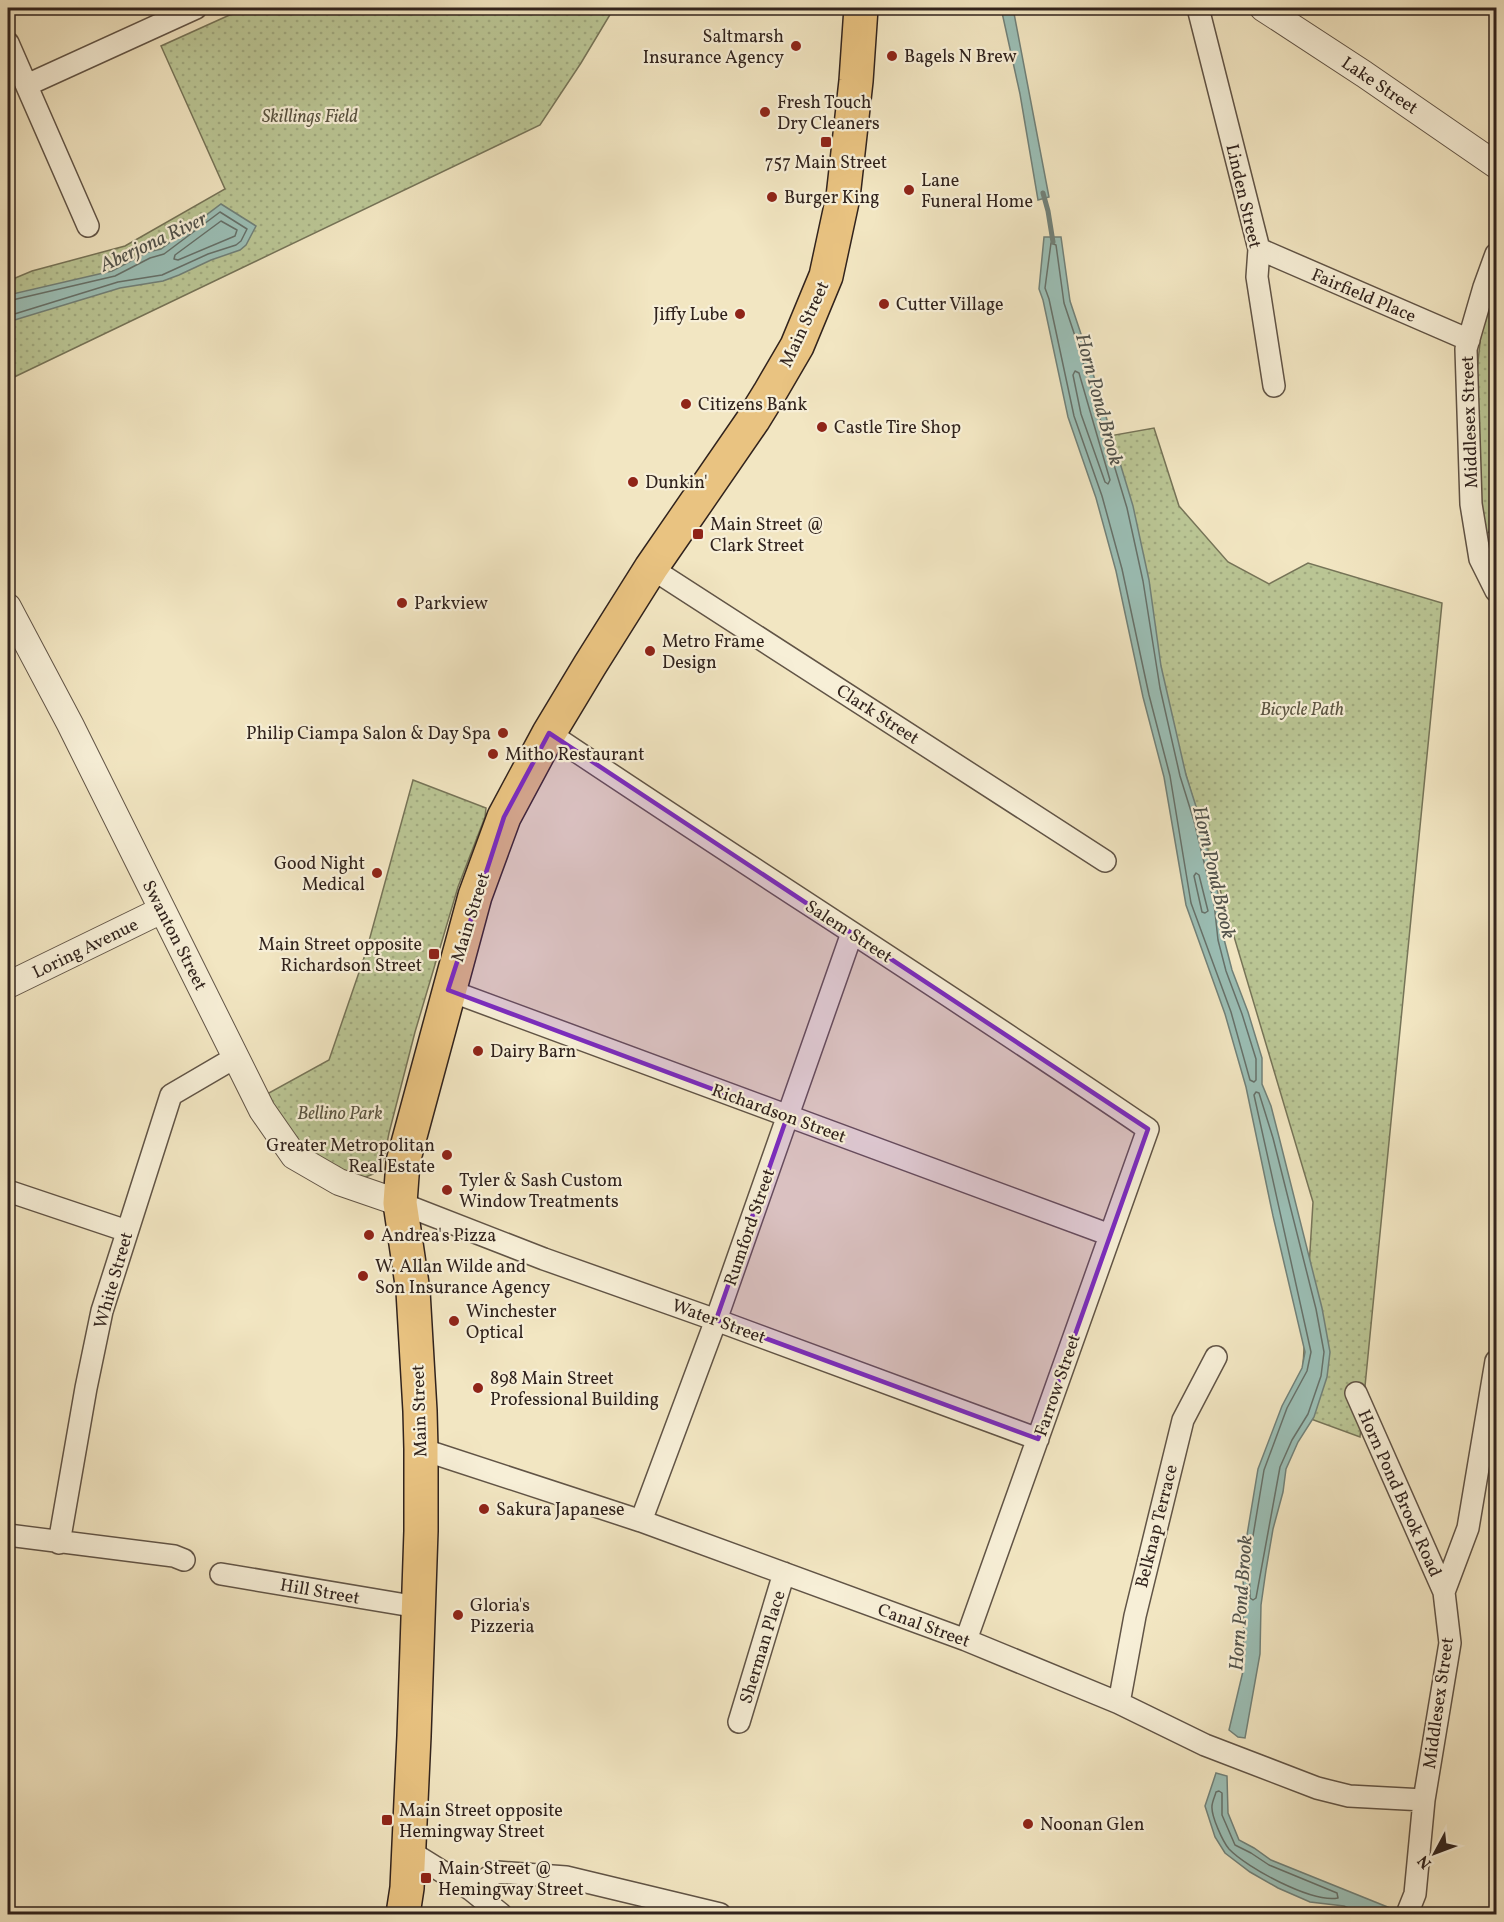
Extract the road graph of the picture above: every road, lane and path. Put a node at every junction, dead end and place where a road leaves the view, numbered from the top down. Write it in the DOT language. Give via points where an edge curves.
graph roads {
  1 [pos="196,8"];
  2 [pos="861,8"];
  3 [pos="1198,8"];
  4 [pos="1263,8"];
  5 [pos="8,43"];
  6 [pos="27,85"];
  7 [pos="1497,165"];
  8 [pos="88,226"];
  9 [pos="1259,249"];
  10 [pos="1497,254"];
  11 [pos="1469,340"];
  12 [pos="1274,386"];
  13 [pos="651,568"];
  14 [pos="1497,591"];
  15 [pos="8,607"];
  16 [pos="549,733"];
  17 [pos="1105,861"];
  18 [pos="162,910"];
  19 [pos="852,933"];
  20 [pos="8,985"];
  21 [pos="448,990"];
  22 [pos="236,1057"];
  23 [pos="787,1117"];
  24 [pos="1148,1129"];
  25 [pos="8,1191"];
  26 [pos="400,1203"];
  27 [pos="127,1231"];
  28 [pos="1110,1235"];
  29 [pos="716,1320"];
  30 [pos="1216,1357"];
  31 [pos="1497,1361"];
  32 [pos="1356,1393"];
  33 [pos="1038,1439"];
  34 [pos="421,1449"];
  35 [pos="641,1521"];
  36 [pos="8,1535"];
  37 [pos="58,1543"];
  38 [pos="184,1560"];
  39 [pos="784,1573"];
  40 [pos="221,1574"];
  41 [pos="1444,1592"];
  42 [pos="418,1607"];
  43 [pos="966,1640"];
  44 [pos="1119,1703"];
  45 [pos="739,1722"];
  46 [pos="1424,1800"];
  47 [pos="409,1851"];
  48 [pos="470,1889"];
  49 [pos="403,1914"];
  50 [pos="501,1914"];
  51 [pos="720,1914"];
  52 [pos="1407,1914"];
  1 -- 6 [label="street"];
  2 -- 13 [label="main road, Main Street" via="843,197 826,276 797,346 753,420"];
  3 -- 9 [label="street, Linden Street"];
  4 -- 7 [label="street, Lake Street"];
  5 -- 6 [label="street"];
  6 -- 8 [label="street"];
  9 -- 11 [label="street, Fairfield Place"];
  9 -- 12 [label="street, Linden Street" via="1257,277"];
  10 -- 11 [label="street, Middlesex Street"];
  11 -- 14 [label="street, Middlesex Street" via="1466,350 1471,504 1480,559"];
  13 -- 16 [label="main road, Main Street"];
  13 -- 17 [label="street, Clark Street"];
  15 -- 18 [label="street, Swanton Street"];
  16 -- 19 [label="street, Salem Street"];
  16 -- 21 [label="main road, Main Street" via="504,818 475,896"];
  18 -- 20 [label="street, Loring Avenue"];
  18 -- 22 [label="street, Swanton Street"];
  19 -- 23 [label="street, Rumford Street"];
  19 -- 24 [label="street, Salem Street"];
  21 -- 23 [label="street, Richardson Street"];
  21 -- 26 [label="main road, Main Street" via="403,1162"];
  22 -- 26 [label="street, Swanton Street" via="262,1110 294,1156 339,1182"];
  22 -- 27 [label="street, White Street" via="171,1095"];
  23 -- 28 [label="street, Richardson Street"];
  23 -- 29 [label="street, Rumford Street"];
  24 -- 28 [label="street, Farrow Street"];
  25 -- 27 [label="street"];
  26 -- 29 [label="street, Water Street"];
  26 -- 34 [label="main road, Main Street" via="413,1291"];
  27 -- 37 [label="street, White Street" via="102,1311"];
  28 -- 33 [label="street, Farrow Street"];
  29 -- 33 [label="street, Water Street"];
  29 -- 35 [label="street, Rumford Street"];
  30 -- 44 [label="street, Belknap Terrace" via="1183,1420 1135,1616"];
  31 -- 41 [label="street, Middlesex Street" via="1468,1528"];
  32 -- 41 [label="street, Horn Pond Brook Road"];
  33 -- 43 [label="street, Farrow Street"];
  34 -- 35 [label="street, Canal Street"];
  34 -- 42 [label="main road, Main Street"];
  35 -- 39 [label="street, Canal Street"];
  36 -- 37 [label="street"];
  37 -- 38 [label="street"];
  39 -- 43 [label="street, Canal Street"];
  39 -- 45 [label="street, Sherman Place"];
  40 -- 42 [label="street, Hill Street"];
  41 -- 46 [label="street, Middlesex Street" via="1450,1643"];
  42 -- 47 [label="main road, Main Street"];
  43 -- 44 [label="street, Canal Street"];
  44 -- 46 [label="street, Canal Street" via="1205,1744 1317,1788 1349,1796"];
  46 -- 52 [label="street, Middlesex Street" via="1415,1894"];
  47 -- 48 [label="street"];
  47 -- 49 [label="main road, Main Street"];
  48 -- 50 [label="street"];
  48 -- 51 [label="street" via="497,1872 566,1877"];
}
